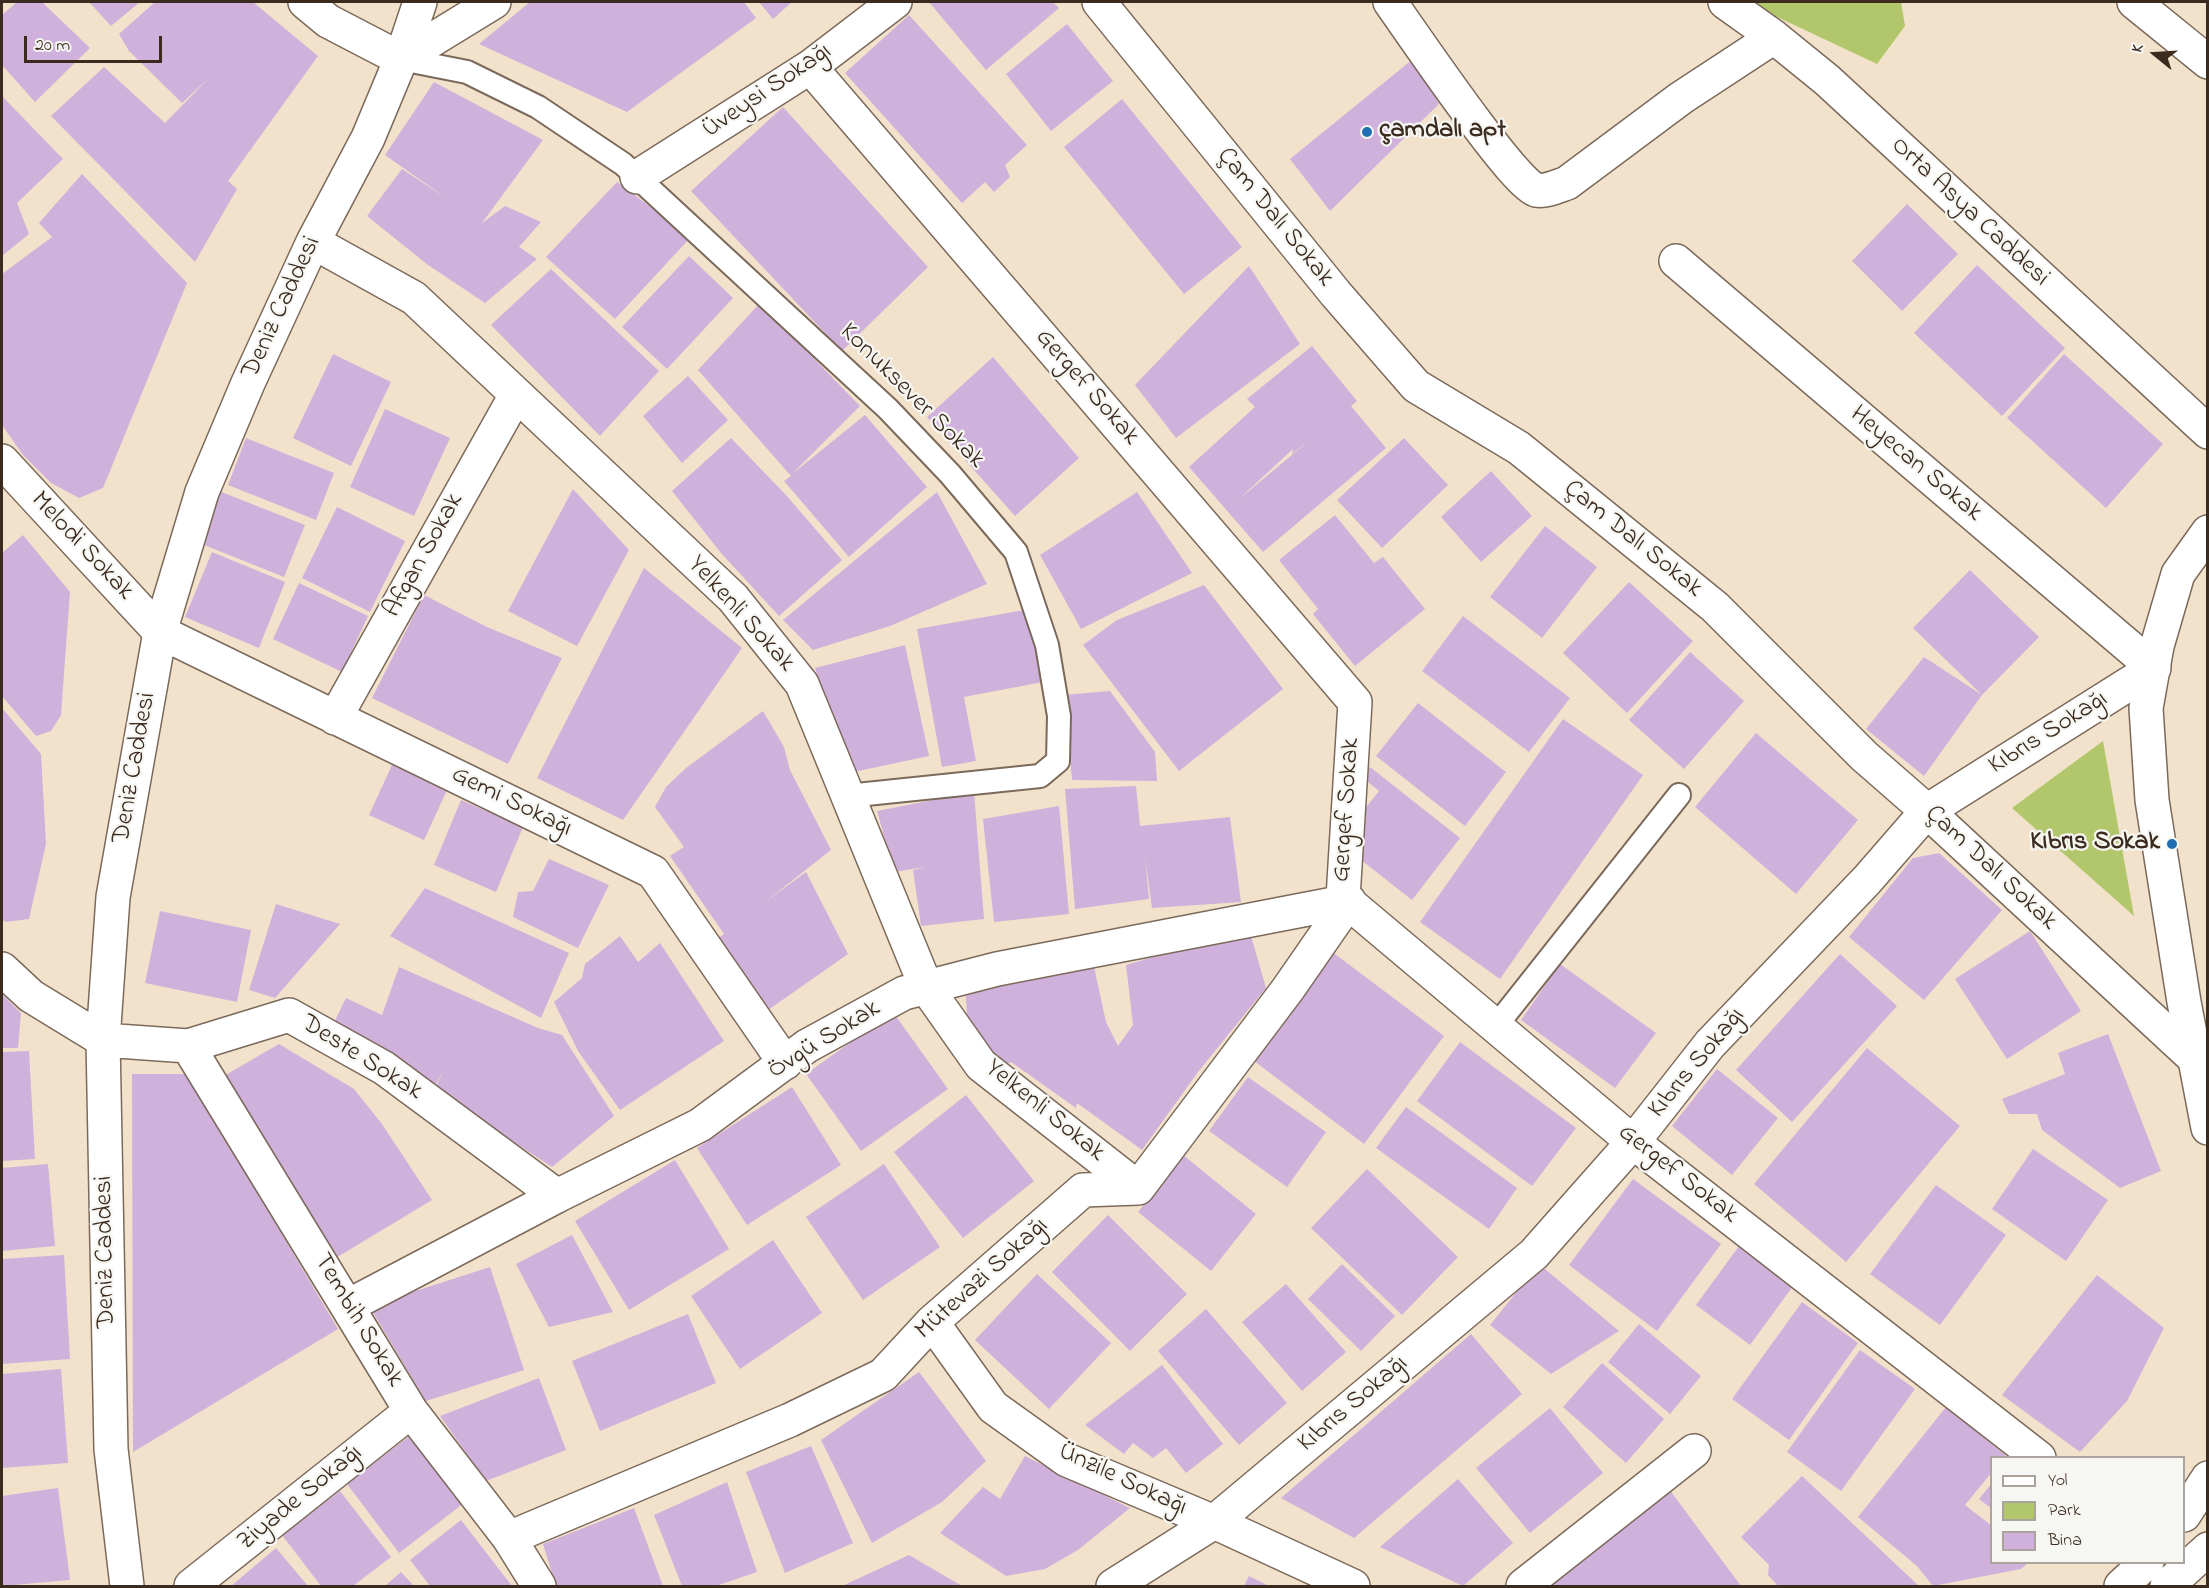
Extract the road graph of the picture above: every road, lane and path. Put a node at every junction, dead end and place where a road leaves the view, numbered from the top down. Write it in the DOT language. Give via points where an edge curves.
graph roads {
  1 [pos="305,2"];
  2 [pos="420,2"];
  3 [pos="494,2"];
  4 [pos="895,2"];
  5 [pos="1099,2"];
  6 [pos="1390,2"];
  7 [pos="1725,2"];
  8 [pos="2134,2"];
  9 [pos="1774,37"];
  10 [pos="401,59"];
  11 [pos="2208,62"];
  12 [pos="810,67"];
  13 [pos="637,177"];
  14 [pos="313,242"];
  15 [pos="1676,261"];
  16 [pos="516,395"];
  17 [pos="2208,432"];
  18 [pos="2,461"];
  19 [pos="2208,532"];
  20 [pos="160,633"];
  21 [pos="2154,668"];
  22 [pos="334,717"];
  23 [pos="1679,795"];
  24 [pos="847,796"];
  25 [pos="1927,810"];
  26 [pos="1348,901"];
  27 [pos="2,969"];
  28 [pos="926,987"];
  29 [pos="1496,1026"];
  30 [pos="103,1040"];
  31 [pos="188,1046"];
  32 [pos="2194,1058"];
  33 [pos="785,1063"];
  34 [pos="2208,1128"];
  35 [pos="1633,1142"];
  36 [pos="1138,1188"];
  37 [pos="557,1196"];
  38 [pos="348,1306"];
  39 [pos="932,1322"];
  40 [pos="411,1411"];
  41 [pos="1694,1451"];
  42 [pos="2036,1456"];
  43 [pos="2208,1478"];
  44 [pos="2185,1513"];
  45 [pos="1214,1522"];
  46 [pos="509,1538"];
  47 [pos="2208,1549"];
  48 [pos="2146,1564"];
  49 [pos="127,1587"];
  50 [pos="191,1587"];
  51 [pos="539,1587"];
  52 [pos="1113,1587"];
  53 [pos="1353,1587"];
  54 [pos="1523,1587"];
  55 [pos="2121,1587"];
  56 [pos="2167,1587"];
  1 -- 10 [label="street" via="328,21"];
  2 -- 10 [label="street, Deniz Caddesi"];
  3 -- 10 [label="street"];
  4 -- 12 [label="street, Üveysi Sokağı"];
  5 -- 25 [label="street, Çam Dalı Sokak" via="1336,294 1416,386 1519,448 1715,607 1864,756"];
  6 -- 9 [label="street" via="1470,114 1524,183 1537,190 1567,183 1681,98"];
  7 -- 9 [label="street, Orta Asya Caddesi"];
  8 -- 11 [label="street"];
  9 -- 17 [label="street, Orta Asya Caddesi" via="1827,80"];
  10 -- 13 [label="lane, Konuksever Sokak" via="467,72 538,107"];
  10 -- 14 [label="street, Deniz Caddesi" via="368,138"];
  12 -- 13 [label="street, Üveysi Sokağı"];
  12 -- 26 [label="street, Gergef Sokak" via="1355,702 1343,898"];
  13 -- 24 [label="lane, Konuksever Sokak" via="888,409 950,474 1016,552 1020,562 1047,645 1059,716 1058,761 1040,776"];
  14 -- 16 [label="street, Yelkenli Sokak" via="414,298"];
  14 -- 20 [label="street, Deniz Caddesi" via="202,492"];
  15 -- 21 [label="street, Heyecan Sokak"];
  16 -- 22 [label="street, Afgan Sokak"];
  16 -- 24 [label="street, Yelkenli Sokak" via="733,598 802,684"];
  18 -- 20 [label="street, Melodi Sokak"];
  19 -- 21 [label="street" via="2178,574"];
  20 -- 22 [label="street, Gemi Sokağı"];
  20 -- 30 [label="street, Deniz Caddesi" via="113,897"];
  21 -- 25 [label="street, Kıbrıs Sokağı"];
  21 -- 32 [label="street" via="2146,708 2152,800"];
  22 -- 33 [label="street, Gemi Sokağı" via="653,872"];
  23 -- 29 [label="lane"];
  24 -- 28 [label="street, Yelkenli Sokak"];
  25 -- 32 [label="street, Çam Dalı Sokak"];
  25 -- 35 [label="street, Kıbrıs Sokağı" via="1867,880 1710,1044"];
  26 -- 28 [label="street, Övgü Sokak" via="997,969"];
  26 -- 29 [label="street, Gergef Sokak"];
  26 -- 36 [label="street" via="1228,1072"];
  27 -- 30 [label="street" via="31,996"];
  28 -- 33 [label="street, Övgü Sokak" via="904,993 807,1046"];
  28 -- 36 [label="street, Yelkenli Sokak" via="981,1065"];
  29 -- 35 [label="street, Gergef Sokak"];
  30 -- 31 [label="street, Deste Sokak"];
  30 -- 49 [label="street, Deniz Caddesi" via="111,1449"];
  31 -- 37 [label="street, Deste Sokak" via="289,1015 384,1068"];
  31 -- 38 [label="street, Tembih Sokak"];
  32 -- 34 [label="street"];
  33 -- 37 [label="street, Övgü Sokak" via="700,1125"];
  35 -- 42 [label="street, Gergef Sokak"];
  35 -- 45 [label="street, Kıbrıs Sokağı" via="1534,1254"];
  36 -- 39 [label="street, Mütevazi Sokağı" via="1083,1190"];
  37 -- 38 [label="street, Övgü Sokak"];
  38 -- 40 [label="street, Tembih Sokak"];
  39 -- 45 [label="street, Ünzile Sokağı" via="1002,1414 1067,1460"];
  39 -- 46 [label="street, Mütevazi Sokağı" via="883,1375 768,1430"];
  40 -- 46 [label="street, Tembih Sokak"];
  40 -- 50 [label="street, Ziyade Sokağı"];
  41 -- 54 [label="street"];
  43 -- 44 [label="street"];
  45 -- 52 [label="street, Kıbrıs Sokağı"];
  45 -- 53 [label="street, Ünzile Sokağı"];
  46 -- 51 [label="street, Tembih Sokak"];
  47 -- 56 [label="street"];
  48 -- 55 [label="street"];
}
